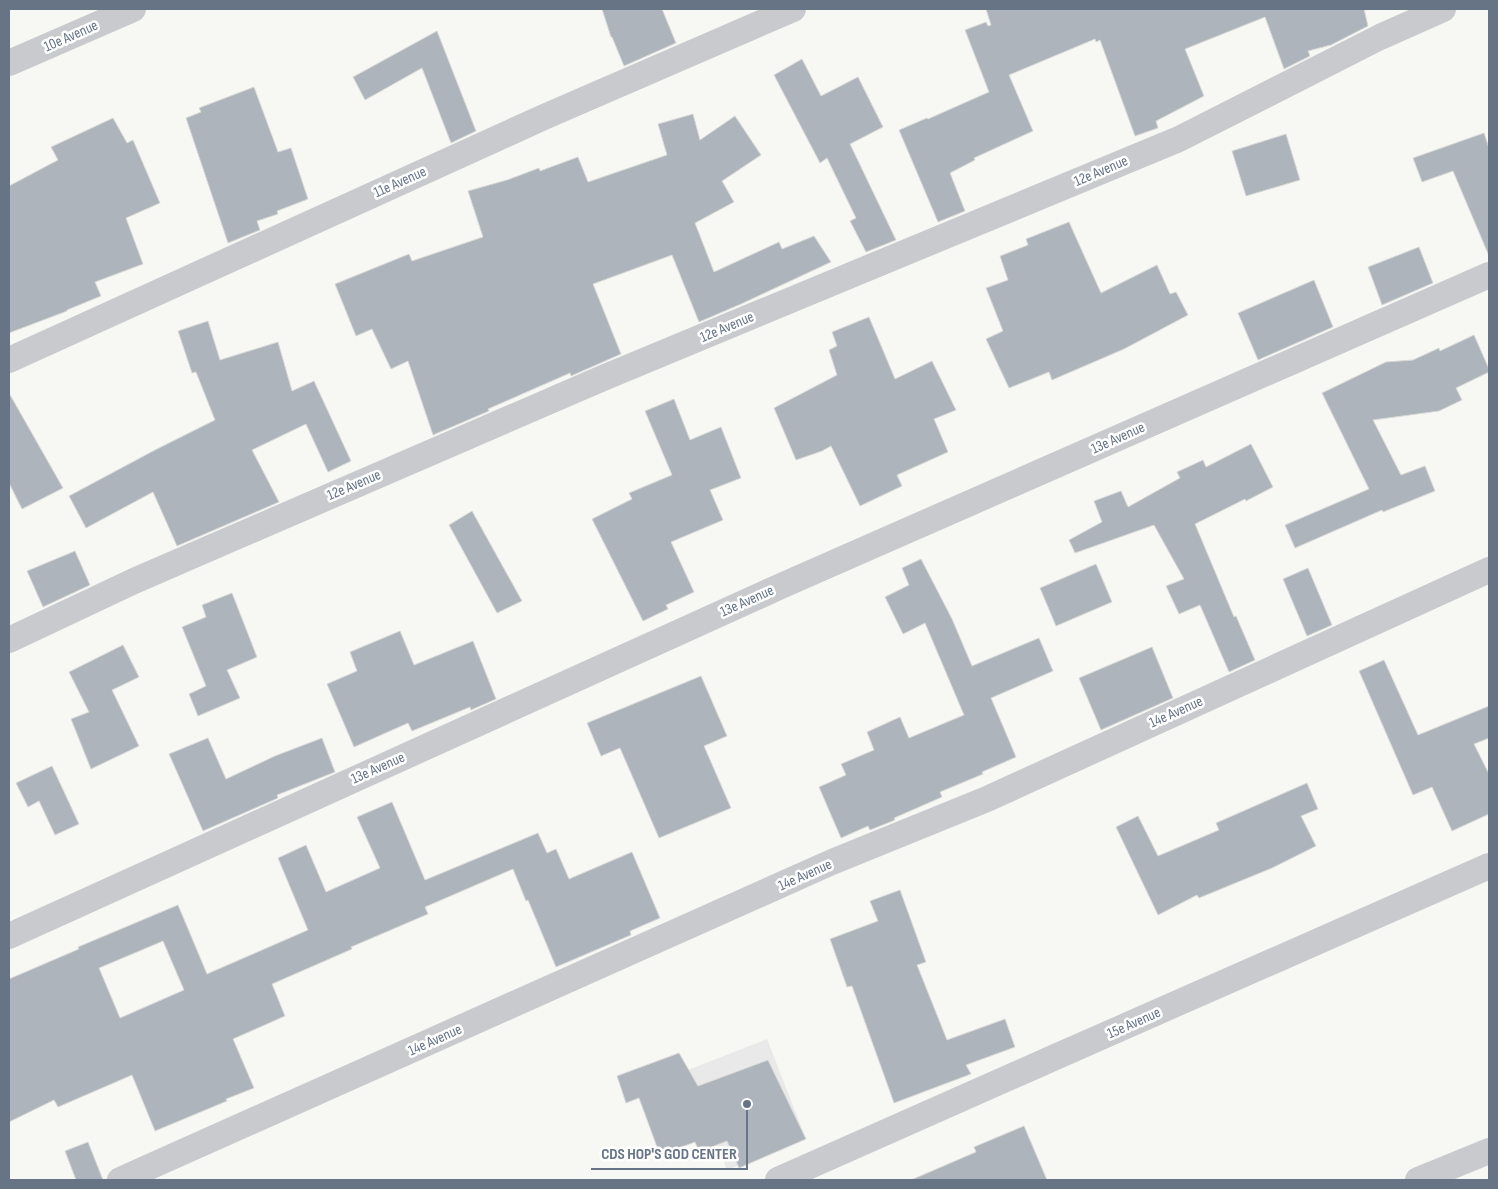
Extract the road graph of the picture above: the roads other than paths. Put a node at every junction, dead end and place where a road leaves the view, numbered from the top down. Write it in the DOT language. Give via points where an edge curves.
graph roads {
  1 [pos="134,9"];
  2 [pos="793,9"];
  3 [pos="1443,9"];
  4 [pos="9,63"];
  5 [pos="1489,275"];
  6 [pos="9,360"];
  7 [pos="1489,570"];
  8 [pos="9,640"];
  9 [pos="1489,866"];
  10 [pos="9,936"];
  11 [pos="1489,1151"];
  12 [pos="120,1180"];
  13 [pos="778,1180"];
  14 [pos="1418,1180"];
  1 -- 4 [label="street, 10e Avenue"];
  2 -- 6 [label="street, 11e Avenue" via="544,117"];
  3 -- 8 [label="street, 12e Avenue" via="1380,37 1179,138 594,382 134,581"];
  5 -- 10 [label="street, 13e Avenue" via="781,586"];
  7 -- 12 [label="street, 14e Avenue" via="987,799 832,862"];
  9 -- 13 [label="street, 15e Avenue"];
  11 -- 14 [label="street"];
}
